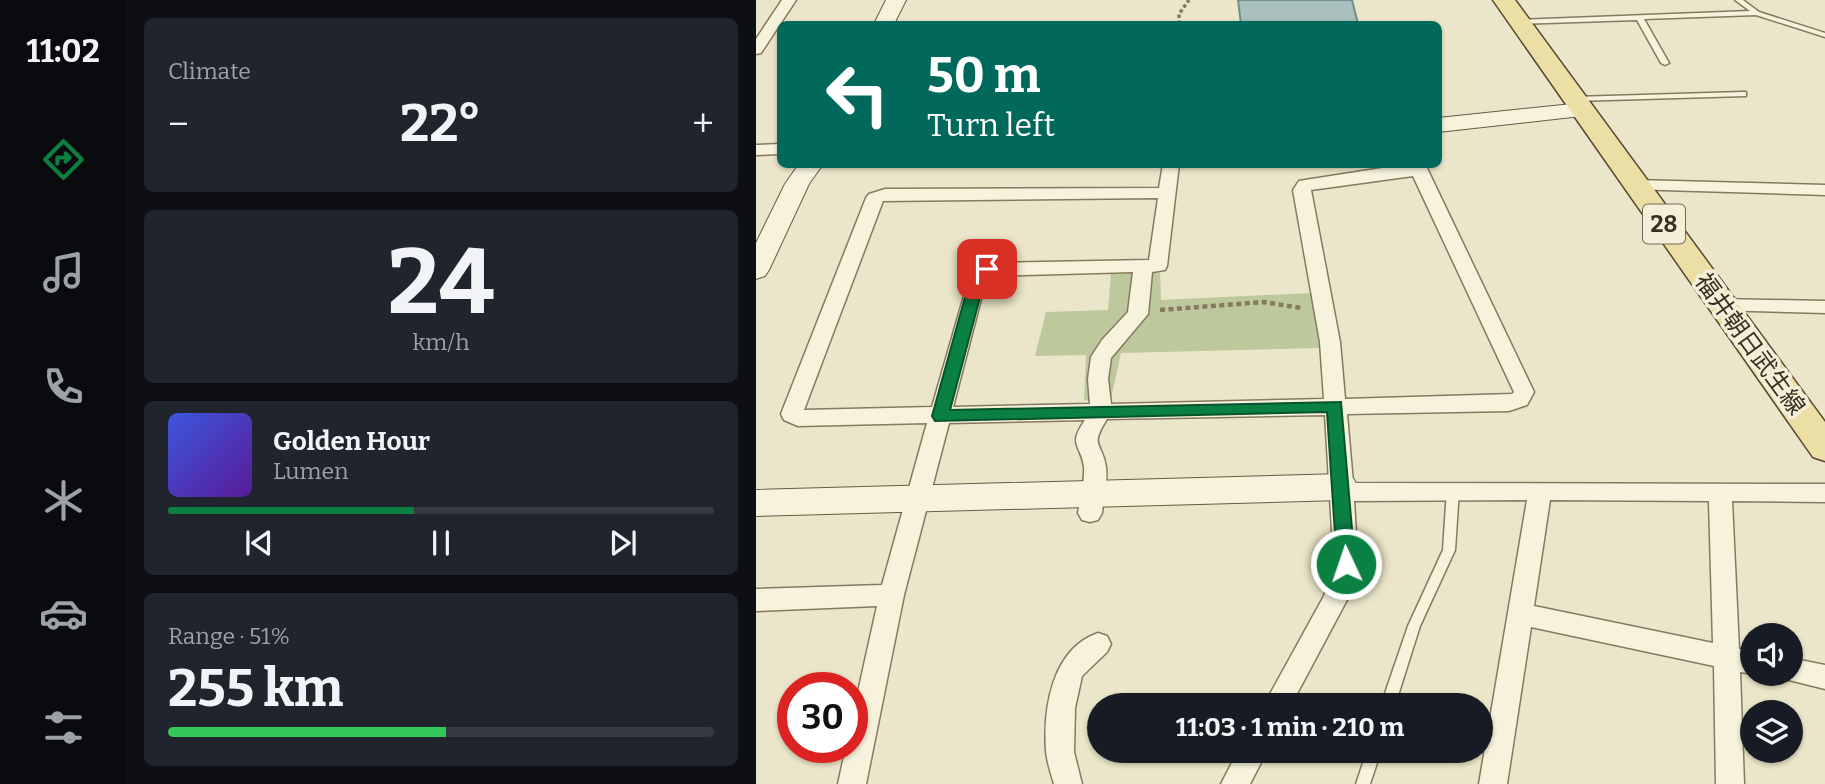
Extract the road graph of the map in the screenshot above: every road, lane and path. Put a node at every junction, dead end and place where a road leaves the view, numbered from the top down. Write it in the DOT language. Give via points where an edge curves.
graph roads {
  1 [pos="789,0"];
  2 [pos="896,0"];
  3 [pos="1188,0"];
  4 [pos="1738,0"];
  5 [pos="1512,11"];
  6 [pos="1757,13"];
  7 [pos="1639,18"];
  8 [pos="886,21"];
  9 [pos="1179,21"];
  10 [pos="1825,35"];
  11 [pos="756,50"];
  12 [pos="1665,63"];
  13 [pos="1743,94"];
  14 [pos="1577,104"];
  15 [pos="1442,124"];
  16 [pos="777,149"];
  17 [pos="756,150"];
  18 [pos="808,168"];
  19 [pos="1170,168"];
  20 [pos="1412,168"];
  21 [pos="1418,168"];
  22 [pos="1636,185"];
  23 [pos="1825,190"];
  24 [pos="1167,193"];
  25 [pos="765,234"];
  26 [pos="1143,266"];
  27 [pos="756,270"];
  28 [pos="1721,304"];
  29 [pos="1825,307"];
  30 [pos="1324,310"];
  31 [pos="1138,314"];
  32 [pos="1335,406"];
  33 [pos="1101,412"];
  34 [pos="940,416"];
  35 [pos="1825,448"];
  36 [pos="1342,489"];
  37 [pos="1453,490"];
  38 [pos="1539,491"];
  39 [pos="1719,492"];
  40 [pos="1825,493"];
  41 [pos="918,498"];
  42 [pos="756,503"];
  43 [pos="1091,503"];
  44 [pos="892,596"];
  45 [pos="756,600"];
  46 [pos="1521,614"];
  47 [pos="1098,643"];
  48 [pos="1726,658"];
  49 [pos="1740,661"];
  50 [pos="1803,673"];
  51 [pos="1825,677"];
  52 [pos="1284,693"];
  53 [pos="1392,693"];
  54 [pos="1246,763"];
  55 [pos="1370,763"];
  56 [pos="852,784"];
  57 [pos="1068,784"];
  58 [pos="1234,784"];
  59 [pos="1363,784"];
  60 [pos="1493,784"];
  61 [pos="1730,784"];
  1 -- 11 [label="street"];
  2 -- 8 [label="street"];
  3 -- 9 [label="path"];
  4 -- 6 [label="lane"];
  5 -- 7 [label="lane"];
  5 -- 14 [label="main road, 福井朝日武生線 / 28"];
  6 -- 7 [label="lane"];
  6 -- 10 [label="lane"];
  7 -- 12 [label="lane"];
  13 -- 14 [label="lane"];
  14 -- 15 [label="street"];
  14 -- 22 [label="main road, 福井朝日武生線 / 28"];
  16 -- 17 [label="street"];
  18 -- 25 [label="street"];
  19 -- 24 [label="street"];
  20 -- 30 [label="street" via="1305,185 1302,190"];
  21 -- 32 [label="street" via="1524,391 1520,400 1509,403"];
  22 -- 23 [label="street"];
  22 -- 28 [label="main road, 福井朝日武生線 / 28"];
  24 -- 26 [label="street" via="1158,266"];
  24 -- 34 [label="street" via="885,194 875,198 792,414 798,418"];
  25 -- 27 [label="street"];
  26 -- 31 [label="street"];
  26 -- 34 [label="street" via="979,272"];
  28 -- 29 [label="street"];
  28 -- 35 [label="main road, 福井朝日武生線 / 28"];
  30 -- 31 [label="path" via="1264,302"];
  30 -- 32 [label="street"];
  31 -- 33 [label="street" via="1101,357"];
  32 -- 33 [label="street"];
  32 -- 36 [label="street"];
  33 -- 34 [label="street"];
  33 -- 43 [label="street" via="1088,432 1086,446 1095,467"];
  34 -- 41 [label="street"];
  36 -- 37 [label="street"];
  36 -- 43 [label="street"];
  36 -- 52 [label="street" via="1346,564 1336,598"];
  37 -- 38 [label="street"];
  37 -- 53 [label="lane" via="1449,550 1414,626"];
  38 -- 39 [label="street"];
  38 -- 46 [label="street"];
  39 -- 40 [label="street"];
  39 -- 48 [label="street"];
  41 -- 42 [label="street"];
  41 -- 43 [label="street"];
  41 -- 44 [label="street"];
  44 -- 45 [label="street"];
  44 -- 56 [label="street"];
  46 -- 48 [label="street"];
  46 -- 60 [label="street"];
  47 -- 57 [label="street" via="1070,670 1060,752"];
  48 -- 49 [label="street"];
  48 -- 61 [label="street"];
  50 -- 51 [label="street"];
  54 -- 58 [label="street"];
  55 -- 59 [label="lane"];
}
